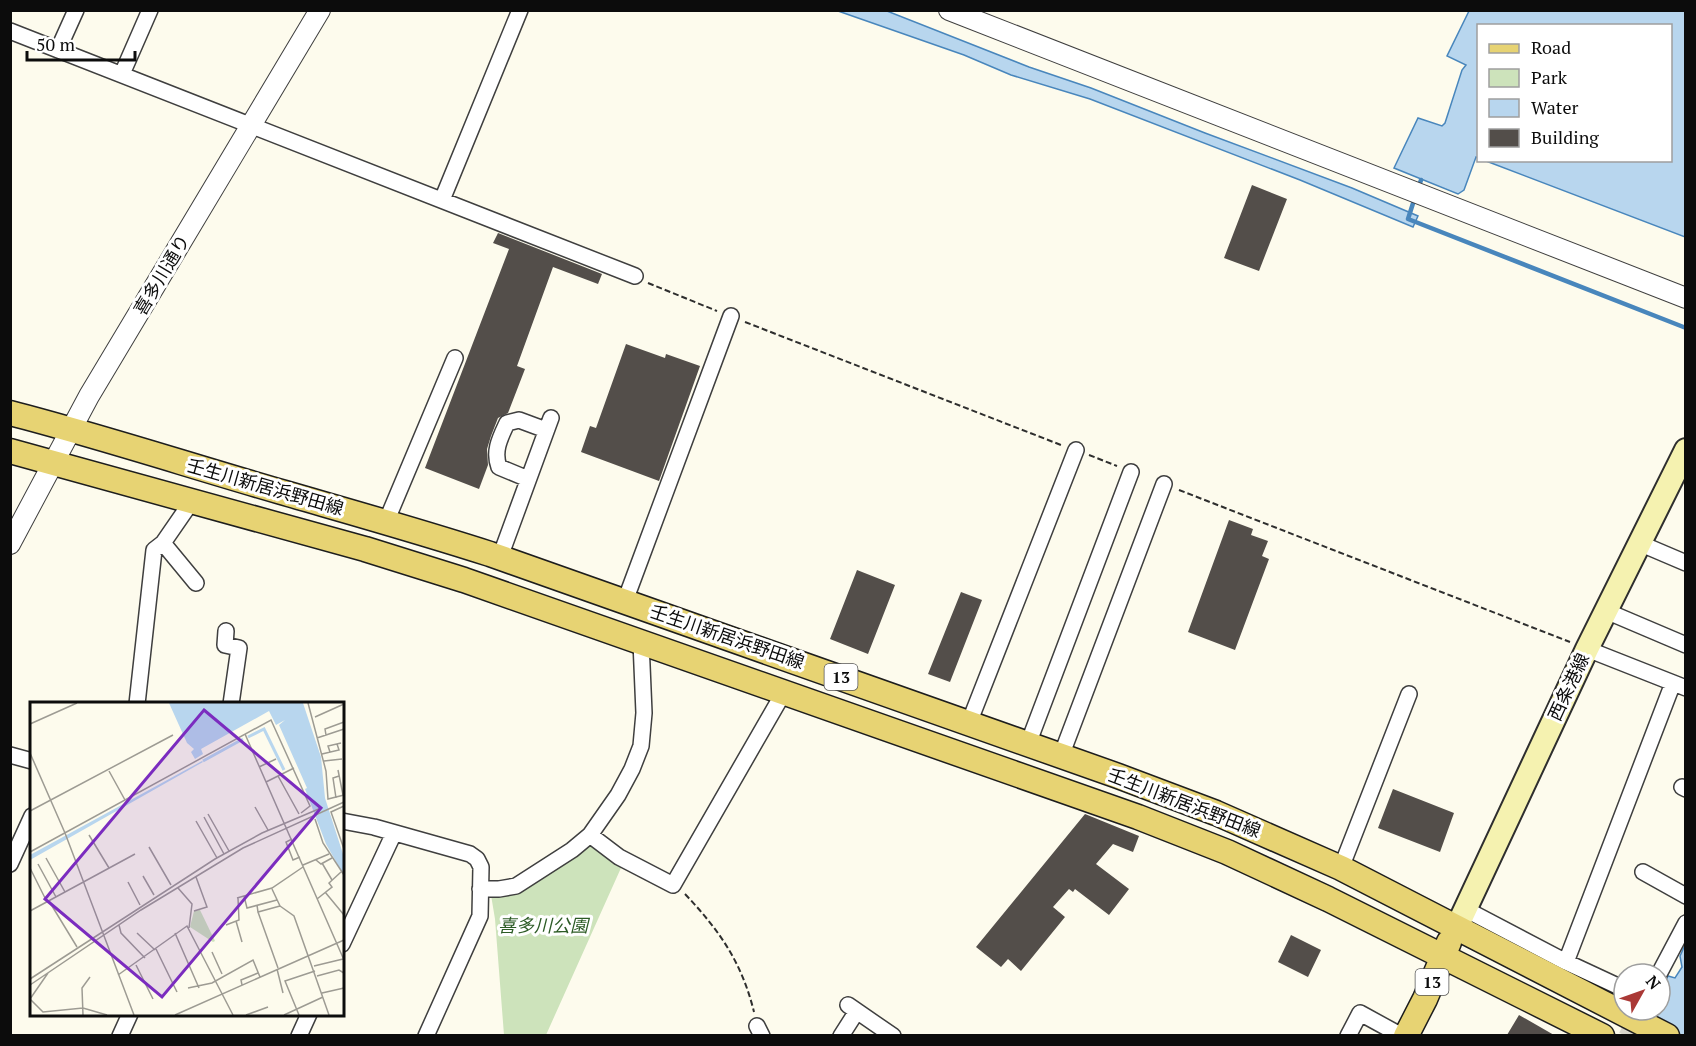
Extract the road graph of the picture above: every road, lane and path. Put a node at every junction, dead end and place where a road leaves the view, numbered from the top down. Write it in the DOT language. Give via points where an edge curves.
graph roads {
  1 [pos="76,10"];
  2 [pos="150,10"];
  3 [pos="320,10"];
  4 [pos="520,10"];
  5 [pos="950,10"];
  6 [pos="10,31"];
  7 [pos="58,50"];
  8 [pos="122,74"];
  9 [pos="252,125"];
  10 [pos="442,200"];
  11 [pos="635,276"];
  12 [pos="1686,298"];
  13 [pos="731,316"];
  14 [pos="455,358"];
  15 [pos="10,413"];
  16 [pos="73,430"];
  17 [pos="1076,450"];
  18 [pos="1686,450"];
  19 [pos="10,451"];
  20 [pos="53,464"];
  21 [pos="1131,472"];
  22 [pos="528,479"];
  23 [pos="1164,484"];
  24 [pos="192,501"];
  25 [pos="386,522"];
  26 [pos="163,543"];
  27 [pos="1640,543"];
  28 [pos="10,544"];
  29 [pos="500,557"];
  30 [pos="1686,563"];
  31 [pos="196,584"];
  32 [pos="625,601"];
  33 [pos="1606,611"];
  34 [pos="226,631"];
  35 [pos="641,642"];
  36 [pos="1686,645"];
  37 [pos="1587,648"];
  38 [pos="1679,686"];
  39 [pos="783,692"];
  40 [pos="1409,694"];
  41 [pos="136,702"];
  42 [pos="231,702"];
  43 [pos="969,723"];
  44 [pos="1028,744"];
  45 [pos="10,755"];
  46 [pos="1061,756"];
  47 [pos="30,760"];
  48 [pos="30,820"];
  49 [pos="344,821"];
  50 [pos="394,832"];
  51 [pos="590,835"];
  52 [pos="10,864"];
  53 [pos="1341,868"];
  54 [pos="1643,872"];
  55 [pos="674,885"];
  56 [pos="480,889"];
  57 [pos="1686,896"];
  58 [pos="1461,918"];
  59 [pos="1686,923"];
  60 [pos="344,940"];
  61 [pos="1443,956"];
  62 [pos="1566,962"];
  63 [pos="1665,962"];
  64 [pos="1612,983"];
  65 [pos="129,1016"];
  66 [pos="308,1016"];
  67 [pos="760,1031"];
  68 [pos="120,1035"];
  69 [pos="299,1035"];
  70 [pos="426,1035"];
  71 [pos="841,1035"];
  72 [pos="890,1035"];
  73 [pos="1348,1035"];
  74 [pos="1404,1035"];
  75 [pos="1602,1035"];
  76 [pos="1667,1035"];
  1 -- 7 [label="street"];
  2 -- 8 [label="street"];
  3 -- 9 [label="street, 喜多川通り"];
  4 -- 10 [label="street"];
  5 -- 12 [label="street"];
  6 -- 7 [label="street"];
  7 -- 8 [label="street"];
  8 -- 9 [label="street"];
  9 -- 10 [label="street"];
  9 -- 16 [label="street, 喜多川通り" via="89,396"];
  10 -- 11 [label="street"];
  11 -- 13 [label="path"];
  13 -- 17 [label="path"];
  13 -- 32 [label="street"];
  14 -- 25 [label="street"];
  15 -- 16 [label="main road, 壬生川新居浜野田線 / 13"];
  16 -- 20 [label="street, 喜多川通り"];
  16 -- 25 [label="main road, 壬生川新居浜野田線 / 13"];
  17 -- 21 [label="path"];
  17 -- 43 [label="street"];
  18 -- 27 [label="main road, 西条港線"];
  19 -- 20 [label="main road, 壬生川新居浜野田線 / 13"];
  20 -- 24 [label="main road, 壬生川新居浜野田線 / 13"];
  20 -- 28 [label="street, 喜多川通り"];
  21 -- 44 [label="street"];
  22 -- 22 [label="street" via="549,424 519,420 507,423 495,456 499,467"];
  22 -- 29 [label="street"];
  23 -- 37 [label="path"];
  23 -- 46 [label="street"];
  24 -- 26 [label="street"];
  24 -- 35 [label="main road, 壬生川新居浜野田線 / 13" via="409,562"];
  25 -- 29 [label="main road, 壬生川新居浜野田線 / 13"];
  26 -- 31 [label="street"];
  26 -- 41 [label="street" via="154,550"];
  27 -- 30 [label="street"];
  27 -- 33 [label="main road, 西条港線"];
  29 -- 32 [label="main road, 壬生川新居浜野田線 / 13"];
  32 -- 43 [label="main road, 壬生川新居浜野田線 / 13"];
  33 -- 36 [label="street"];
  33 -- 37 [label="main road, 西条港線"];
  34 -- 42 [label="street" via="225,645 239,648"];
  35 -- 39 [label="main road, 壬生川新居浜野田線 / 13"];
  35 -- 51 [label="street" via="641,746 633,770"];
  37 -- 38 [label="street"];
  37 -- 58 [label="main road, 西条港線"];
  38 -- 62 [label="street"];
  39 -- 55 [label="street"];
  39 -- 61 [label="main road, 壬生川新居浜野田線 / 13" via="1227,852"];
  40 -- 53 [label="street"];
  43 -- 44 [label="main road, 壬生川新居浜野田線 / 13"];
  44 -- 46 [label="main road, 壬生川新居浜野田線 / 13"];
  45 -- 47 [label="street"];
  46 -- 53 [label="main road, 壬生川新居浜野田線 / 13" via="1216,813"];
  48 -- 52 [label="street"];
  49 -- 50 [label="street"];
  50 -- 56 [label="street" via="470,854 481,867"];
  50 -- 60 [label="street"];
  51 -- 55 [label="street" via="619,857"];
  51 -- 56 [label="street" via="516,886"];
  53 -- 58 [label="main road, 壬生川新居浜野田線 / 13"];
  54 -- 57 [label="street"];
  55 -- 67 [label="path" via="729,948 749,990"];
  56 -- 70 [label="street" via="480,916"];
  58 -- 61 [label="main road, 13"];
  58 -- 62 [label="street"];
  58 -- 76 [label="main road, 壬生川新居浜野田線 / 13"];
  59 -- 63 [label="street"];
  61 -- 74 [label="main road, 13"];
  61 -- 75 [label="main road, 壬生川新居浜野田線 / 13"];
  62 -- 64 [label="street"];
  65 -- 68 [label="street"];
  66 -- 69 [label="street"];
  71 -- 72 [label="street" via="853,1008"];
  73 -- 74 [label="street" via="1360,1013"];
}
